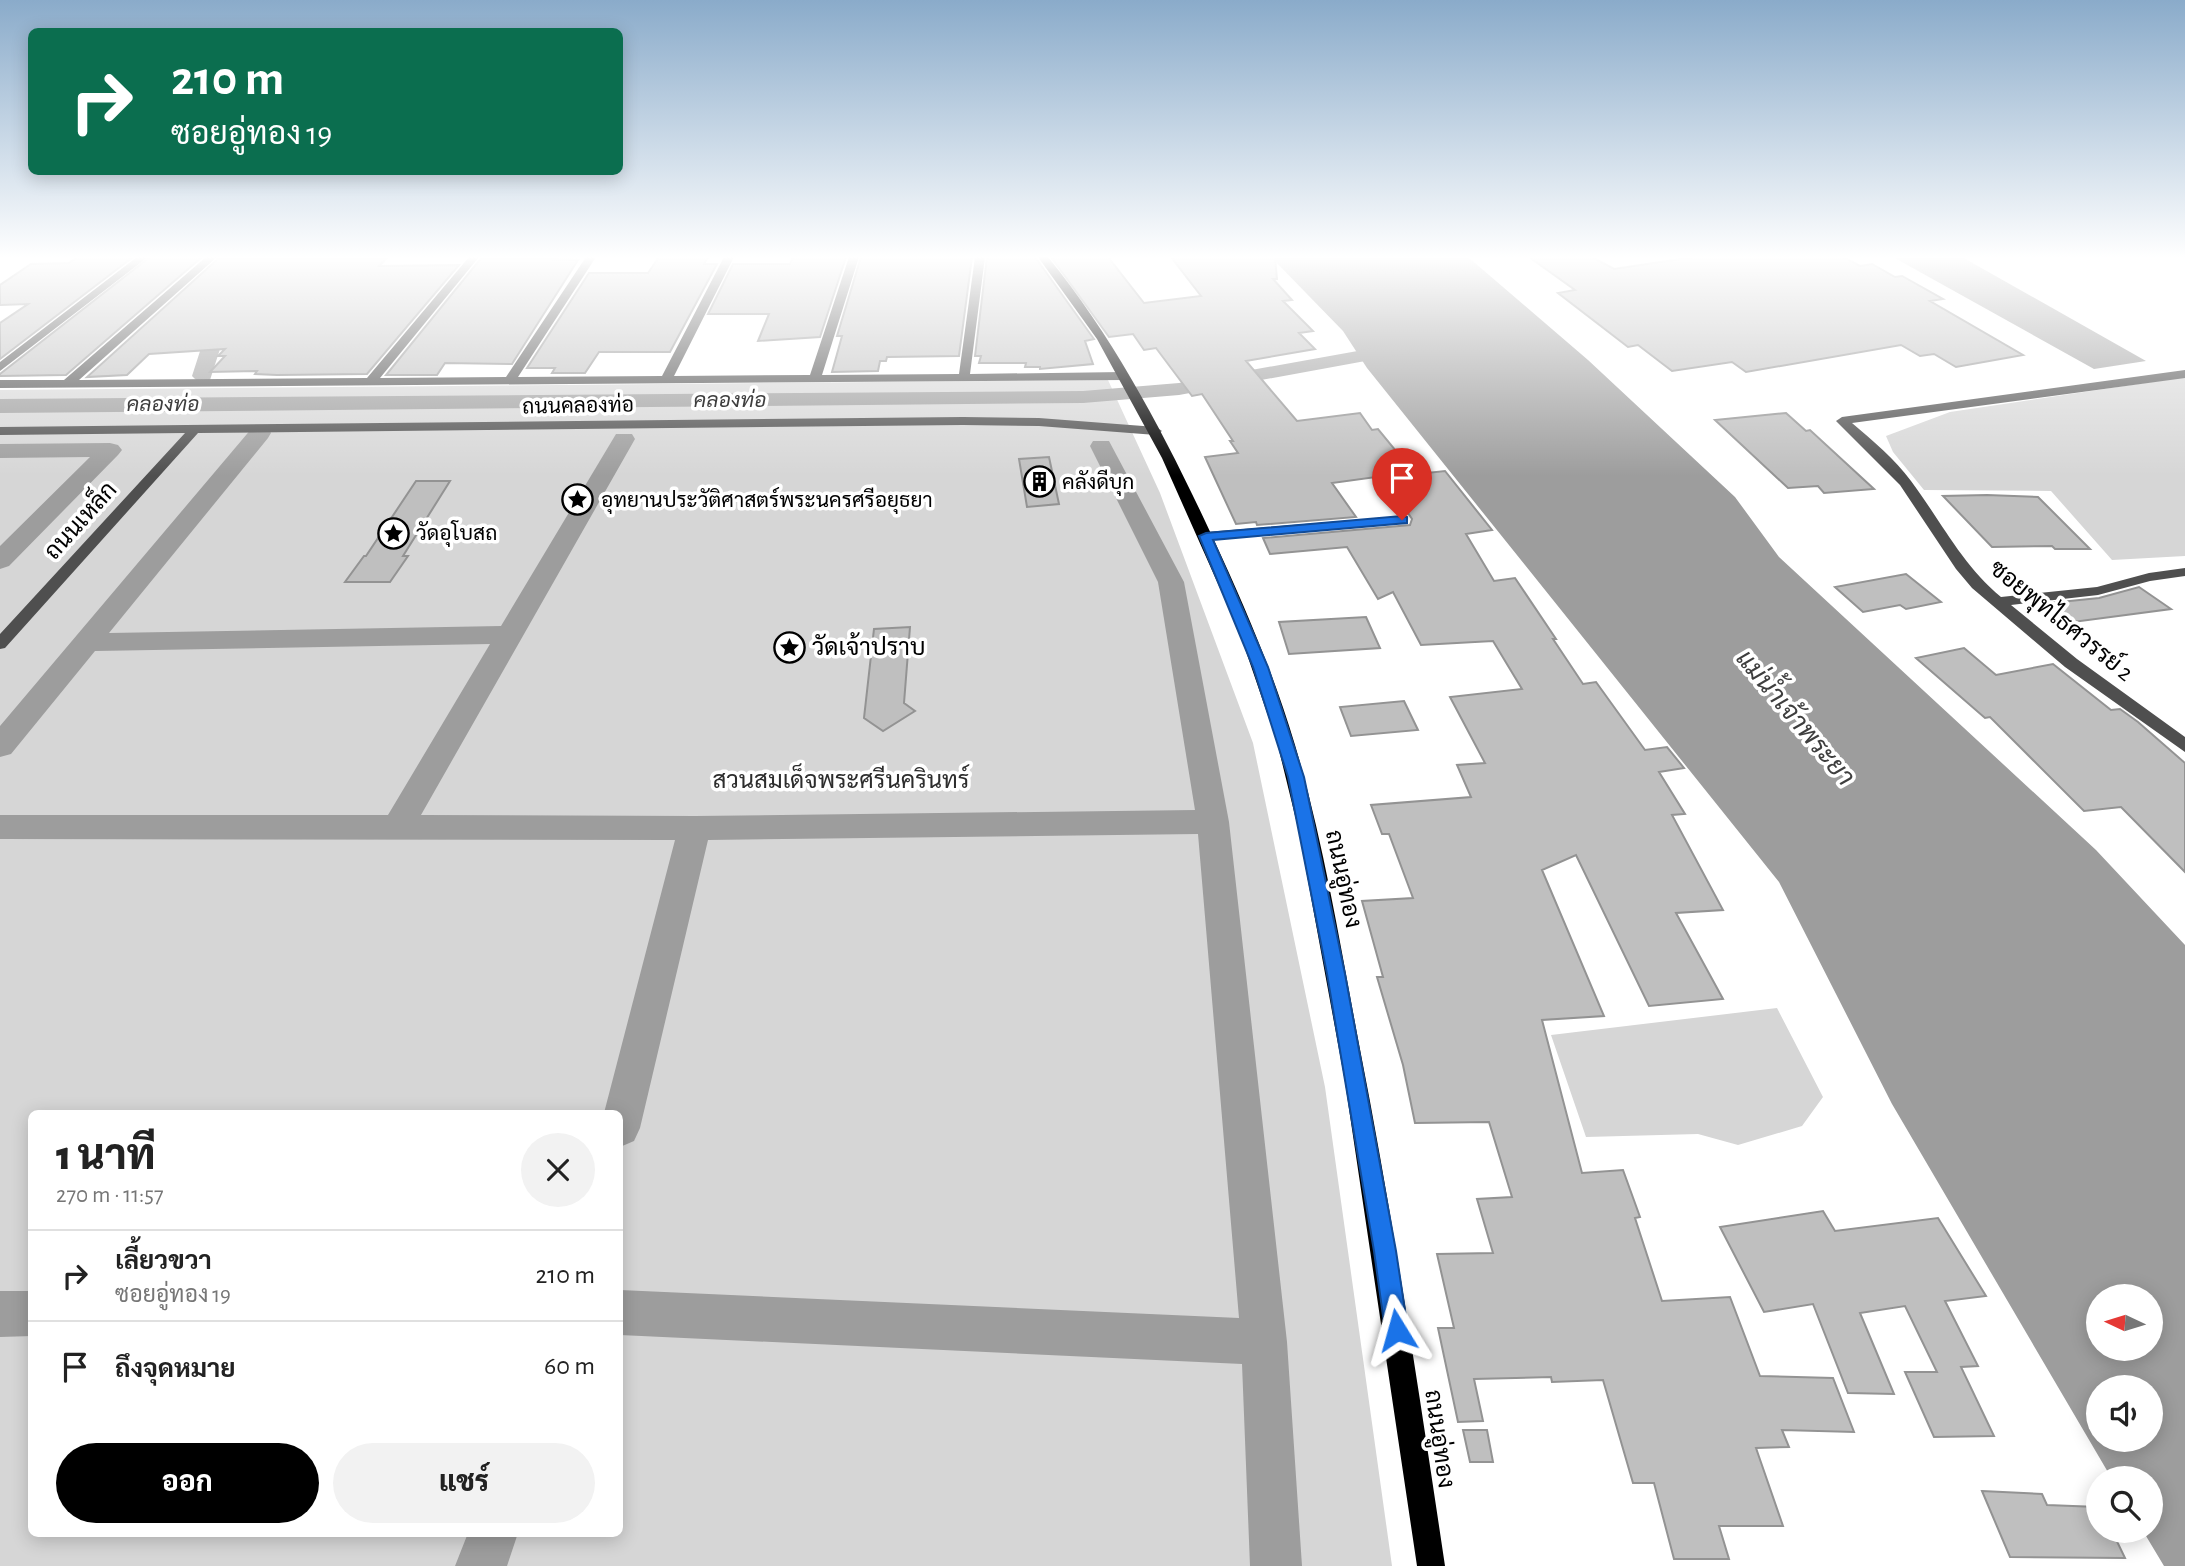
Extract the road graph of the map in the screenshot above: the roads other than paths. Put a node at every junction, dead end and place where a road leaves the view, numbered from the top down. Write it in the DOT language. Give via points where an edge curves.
graph roads {
  1 [pos="49,330"];
  2 [pos="128,330"];
  3 [pos="413,330"];
  4 [pos="543,330"];
  5 [pos="691,330"];
  6 [pos="830,330"];
  7 [pos="970,330"];
  8 [pos="1096,330"];
  9 [pos="0,368"];
  10 [pos="2185,374"];
  11 [pos="964,377"];
  12 [pos="815,378"];
  13 [pos="666,379"];
  14 [pos="1125,379"];
  15 [pos="510,380"];
  16 [pos="371,381"];
  17 [pos="68,383"];
  18 [pos="0,384"];
  19 [pos="195,429"];
  20 [pos="0,431"];
  21 [pos="1156,431"];
  22 [pos="1402,520"];
  23 [pos="1206,536"];
  24 [pos="2185,572"];
  25 [pos="1999,602"];
  26 [pos="0,644"];
  27 [pos="2185,746"];
  28 [pos="1431,1566"];
  1 -- 9 [label="street"];
  2 -- 17 [label="street"];
  3 -- 16 [label="street"];
  4 -- 15 [label="street"];
  5 -- 13 [label="street"];
  6 -- 12 [label="street"];
  7 -- 11 [label="street"];
  8 -- 14 [label="main road, ถนนอู่ทอง"];
  10 -- 25 [label="street, ซอยพุทไธศวรรย์ 2" via="1842,421 1905,482 1961,566"];
  11 -- 12 [label="street, ถนนคลองท่อ"];
  11 -- 14 [label="street, ถนนคลองท่อ"];
  12 -- 13 [label="street, ถนนคลองท่อ"];
  13 -- 15 [label="street, ถนนคลองท่อ"];
  14 -- 21 [label="main road, ถนนอู่ทอง"];
  15 -- 16 [label="street, ถนนคลองท่อ"];
  16 -- 17 [label="street, ถนนคลองท่อ"];
  17 -- 18 [label="street, ถนนคลองท่อ"];
  19 -- 20 [label="street, ถนนคลองท่อ"];
  19 -- 21 [label="street, ถนนคลองท่อ" via="963,421"];
  19 -- 26 [label="street, ถนนเหล็ก"];
  21 -- 23 [label="main road, ถนนอู่ทอง"];
  22 -- 23 [label="street"];
  23 -- 28 [label="main road, ถนนอู่ทอง" via="1260,667 1296,777 1385,1251"];
  24 -- 25 [label="street" via="2098,591"];
  25 -- 27 [label="street, ซอยพุทไธศวรรย์ 2" via="2071,663"];
}
